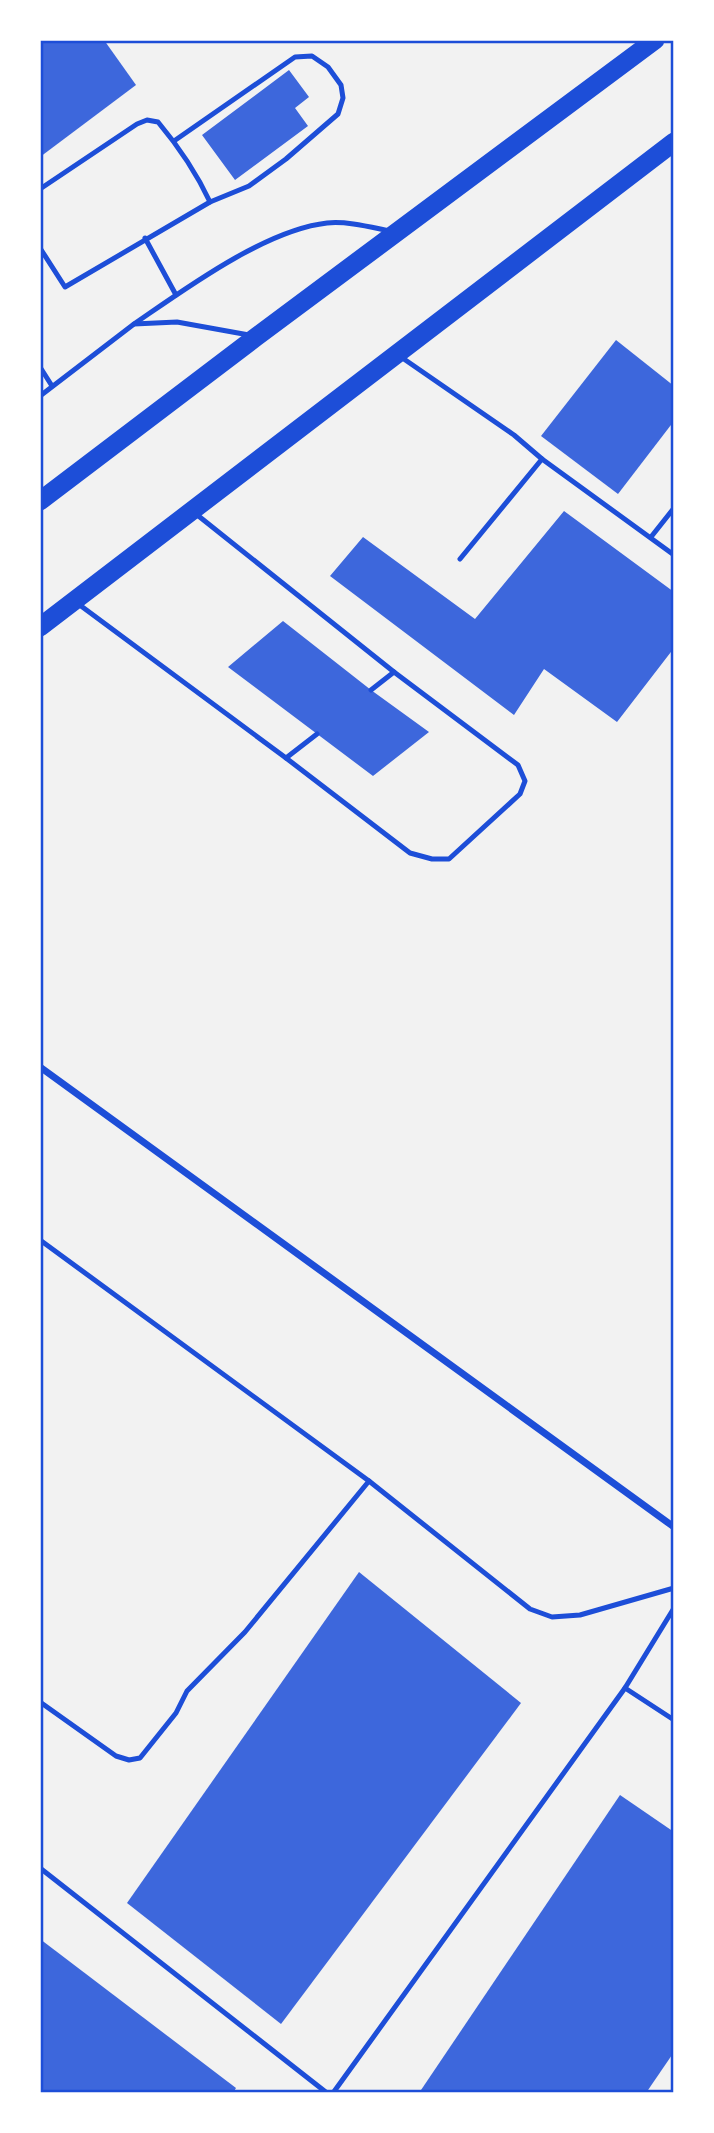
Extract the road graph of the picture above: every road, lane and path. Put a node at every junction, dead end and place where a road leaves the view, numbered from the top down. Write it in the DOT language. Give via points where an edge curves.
graph roads {
  1 [pos="655,40"];
  2 [pos="174,141"];
  3 [pos="674,142"];
  4 [pos="40,189"];
  5 [pos="210,202"];
  6 [pos="397,233"];
  7 [pos="145,238"];
  8 [pos="40,248"];
  9 [pos="176,295"];
  10 [pos="134,324"];
  11 [pos="256,337"];
  12 [pos="395,354"];
  13 [pos="40,367"];
  14 [pos="52,386"];
  15 [pos="40,396"];
  16 [pos="542,458"];
  17 [pos="40,501"];
  18 [pos="674,508"];
  19 [pos="192,510"];
  20 [pos="651,537"];
  21 [pos="674,555"];
  22 [pos="460,559"];
  23 [pos="74,601"];
  24 [pos="40,627"];
  25 [pos="394,672"];
  26 [pos="371,690"];
  27 [pos="317,734"];
  28 [pos="286,758"];
  29 [pos="40,1067"];
  30 [pos="40,1240"];
  31 [pos="369,1481"];
  32 [pos="674,1527"];
  33 [pos="674,1588"];
  34 [pos="674,1608"];
  35 [pos="625,1688"];
  36 [pos="40,1702"];
  37 [pos="674,1720"];
  38 [pos="40,1868"];
  39 [pos="327,2093"];
  40 [pos="333,2093"];
  1 -- 6 [label="highway"];
  2 -- 4 [label="lane" via="158,122 148,120"];
  2 -- 5 [label="lane"];
  2 -- 5 [label="lane" via="295,57 312,56 328,67 341,85 338,114 249,186"];
  3 -- 12 [label="highway"];
  5 -- 7 [label="lane"];
  6 -- 9 [label="lane" via="327,223 270,238"];
  6 -- 11 [label="highway"];
  7 -- 8 [label="lane" via="65,287"];
  7 -- 9 [label="lane"];
  9 -- 10 [label="lane"];
  10 -- 11 [label="lane" via="177,321"];
  10 -- 14 [label="lane"];
  11 -- 17 [label="highway"];
  12 -- 16 [label="lane"];
  12 -- 19 [label="highway"];
  13 -- 14 [label="lane"];
  14 -- 15 [label="lane"];
  16 -- 20 [label="lane"];
  16 -- 22 [label="lane"];
  18 -- 20 [label="lane"];
  19 -- 23 [label="highway"];
  19 -- 25 [label="lane"];
  20 -- 21 [label="lane"];
  23 -- 24 [label="highway"];
  23 -- 28 [label="lane"];
  25 -- 26 [label="lane"];
  25 -- 28 [label="lane" via="518,765 525,781 520,794 449,859 411,853"];
  27 -- 28 [label="lane"];
  29 -- 32 [label="street"];
  30 -- 31 [label="lane"];
  31 -- 33 [label="lane" via="530,1609 552,1617 580,1615"];
  31 -- 36 [label="lane" via="245,1632 187,1691 176,1713 140,1758 116,1756"];
  34 -- 35 [label="lane"];
  35 -- 37 [label="lane"];
  35 -- 40 [label="lane"];
  38 -- 39 [label="lane"];
}
